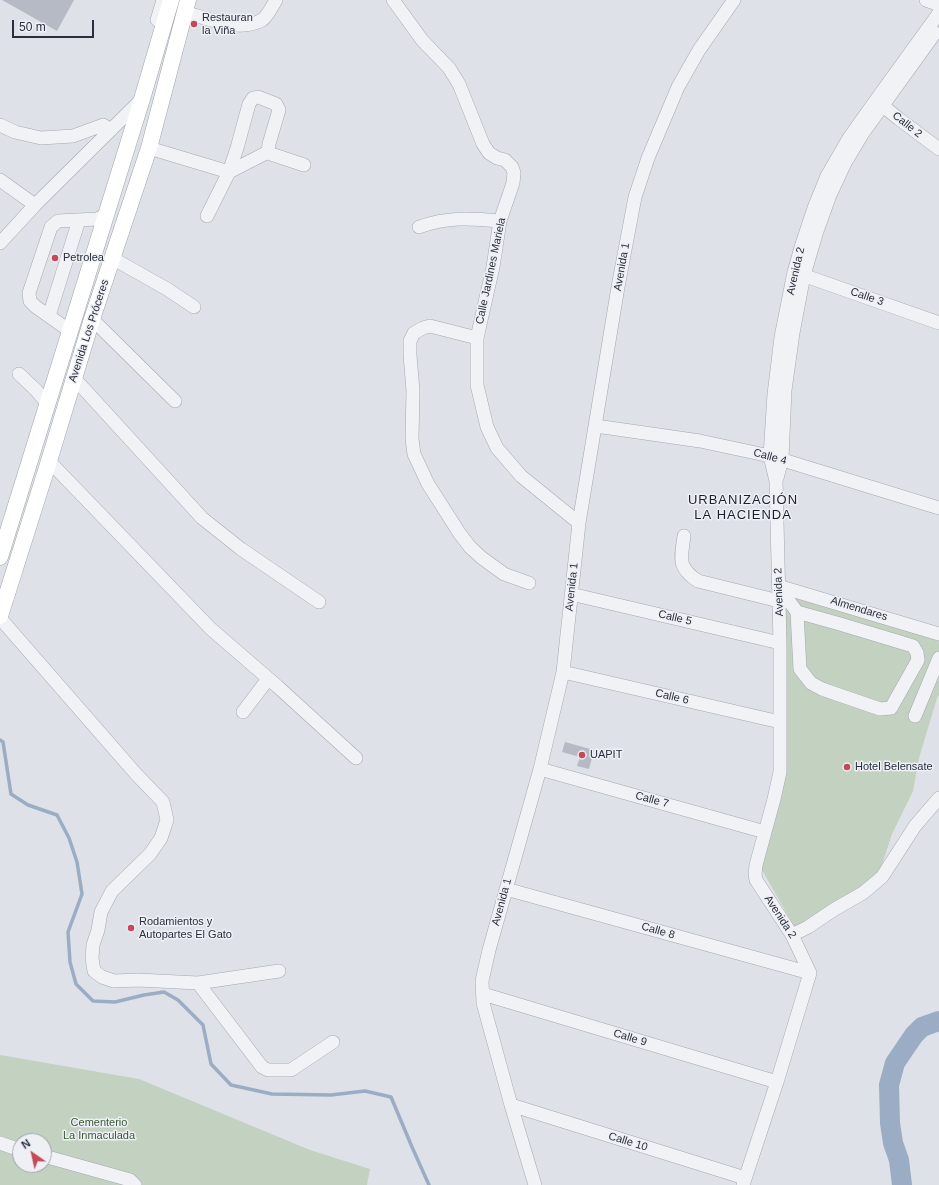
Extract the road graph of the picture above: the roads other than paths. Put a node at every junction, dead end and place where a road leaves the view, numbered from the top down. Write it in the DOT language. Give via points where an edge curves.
graph roads {
  1 [pos="163,0"];
  2 [pos="171,0"];
  3 [pos="276,0"];
  4 [pos="393,0"];
  5 [pos="734,0"];
  6 [pos="926,0"];
  7 [pos="185,3"];
  8 [pos="939,5"];
  9 [pos="939,14"];
  10 [pos="939,28"];
  11 [pos="142,99"];
  12 [pos="880,103"];
  13 [pos="0,124"];
  14 [pos="111,130"];
  15 [pos="149,148"];
  16 [pos="939,149"];
  17 [pos="268,152"];
  18 [pos="304,165"];
  19 [pos="229,172"];
  20 [pos="0,180"];
  21 [pos="35,205"];
  22 [pos="106,215"];
  23 [pos="207,216"];
  24 [pos="79,220"];
  25 [pos="500,221"];
  26 [pos="419,227"];
  27 [pos="0,243"];
  28 [pos="112,258"];
  29 [pos="799,273"];
  30 [pos="194,306"];
  31 [pos="49,316"];
  32 [pos="92,319"];
  33 [pos="939,322"];
  34 [pos="70,331"];
  35 [pos="478,338"];
  36 [pos="19,374"];
  37 [pos="74,378"];
  38 [pos="175,401"];
  39 [pos="48,403"];
  40 [pos="596,426"];
  41 [pos="776,458"];
  42 [pos="49,461"];
  43 [pos="939,508"];
  44 [pos="579,523"];
  45 [pos="684,536"];
  46 [pos="0,556"];
  47 [pos="528,584"];
  48 [pos="778,586"];
  49 [pos="571,594"];
  50 [pos="779,601"];
  51 [pos="319,602"];
  52 [pos="797,612"];
  53 [pos="0,617"];
  54 [pos="939,634"];
  55 [pos="780,643"];
  56 [pos="939,658"];
  57 [pos="563,672"];
  58 [pos="268,679"];
  59 [pos="243,712"];
  60 [pos="915,716"];
  61 [pos="780,722"];
  62 [pos="356,758"];
  63 [pos="540,769"];
  64 [pos="939,798"];
  65 [pos="765,832"];
  66 [pos="506,888"];
  67 [pos="792,935"];
  68 [pos="279,971"];
  69 [pos="810,973"];
  70 [pos="198,983"];
  71 [pos="483,994"];
  72 [pos="333,1042"];
  73 [pos="777,1082"];
  74 [pos="511,1106"];
  75 [pos="0,1143"];
  76 [pos="12,1147"];
  77 [pos="52,1158"];
  78 [pos="744,1181"];
  79 [pos="135,1185"];
  80 [pos="535,1185"];
  1 -- 11 [label="street" via="140,84"];
  2 -- 11 [label="main road, Avenida Los Próceres"];
  3 -- 7 [label="street" via="263,20 248,26 233,26"];
  4 -- 25 [label="street, Calle Jardines Mariela" via="422,40 449,68 459,84 489,153 506,160 512,167 514,183"];
  5 -- 40 [label="street, Avenida 1" via="699,50 678,87 648,158 635,197"];
  6 -- 8 [label="street"];
  7 -- 15 [label="main road, Avenida Los Próceres"];
  9 -- 12 [label="street"];
  10 -- 12 [label="street"];
  11 -- 14 [label="street"];
  11 -- 22 [label="main road, Avenida Los Próceres"];
  12 -- 16 [label="street, Calle 2"];
  12 -- 29 [label="street, Avenida 2" via="845,163"];
  13 -- 14 [label="street" via="15,132 41,138 73,136 103,126"];
  14 -- 21 [label="street"];
  15 -- 19 [label="street"];
  15 -- 28 [label="main road, Avenida Los Próceres"];
  17 -- 18 [label="street"];
  17 -- 19 [label="street"];
  17 -- 19 [label="street" via="279,110 276,104 258,97 253,98"];
  19 -- 23 [label="street"];
  20 -- 21 [label="street"];
  21 -- 27 [label="street"];
  22 -- 24 [label="street" via="97,219"];
  22 -- 34 [label="main road, Avenida Los Próceres"];
  24 -- 31 [label="street"];
  24 -- 31 [label="street" via="58,221 51,227 29,294 30,301"];
  25 -- 26 [label="street" via="457,220 435,222"];
  25 -- 35 [label="street, Calle Jardines Mariela"];
  28 -- 30 [label="street"];
  28 -- 32 [label="main road, Avenida Los Próceres"];
  29 -- 33 [label="street, Calle 3"];
  29 -- 41 [label="street, Avenida 2" via="794,333"];
  31 -- 34 [label="street"];
  32 -- 37 [label="main road, Avenida Los Próceres"];
  32 -- 38 [label="street"];
  34 -- 39 [label="main road, Avenida Los Próceres"];
  35 -- 44 [label="street, Calle Jardines Mariela" via="478,385 487,427 497,448 521,476"];
  35 -- 47 [label="street" via="430,326 414,333 410,341 414,454 428,484 470,547 504,574"];
  36 -- 39 [label="street"];
  37 -- 42 [label="main road, Avenida Los Próceres"];
  37 -- 51 [label="street" via="202,518"];
  39 -- 46 [label="main road, Avenida Los Próceres"];
  40 -- 41 [label="street, Calle 4" via="700,442"];
  40 -- 44 [label="street, Avenida 1"];
  41 -- 43 [label="street, Calle 4"];
  41 -- 48 [label="street, Avenida 2"];
  42 -- 53 [label="main road, Avenida Los Próceres"];
  42 -- 58 [label="street" via="211,629"];
  44 -- 49 [label="street, Avenida 1"];
  45 -- 50 [label="street" via="681,559 688,574 698,581"];
  48 -- 50 [label="street, Avenida 2"];
  48 -- 52 [label="street"];
  48 -- 54 [label="street, Almendares"];
  49 -- 55 [label="street, Calle 5"];
  49 -- 57 [label="street, Avenida 1"];
  50 -- 55 [label="street, Avenida 2"];
  52 -- 52 [label="street" via="800,669 811,683 880,709 891,708 918,660 913,646"];
  53 -- 70 [label="street" via="163,802 167,820 161,838 150,854 112,891 101,912 93,945 94,971 114,981"];
  55 -- 61 [label="street, Avenida 2"];
  56 -- 60 [label="street"];
  57 -- 61 [label="street, Calle 6"];
  57 -- 63 [label="street, Avenida 1"];
  58 -- 59 [label="street"];
  58 -- 62 [label="street"];
  61 -- 65 [label="street, Avenida 2" via="780,772"];
  63 -- 65 [label="street, Calle 7"];
  63 -- 66 [label="street, Avenida 1"];
  64 -- 67 [label="street" via="915,826 882,877 863,893"];
  65 -- 67 [label="street, Avenida 2" via="756,865 756,880"];
  66 -- 69 [label="street, Calle 8"];
  66 -- 71 [label="street, Avenida 1" via="482,981"];
  67 -- 69 [label="street, Avenida 2"];
  68 -- 70 [label="street"];
  69 -- 73 [label="street"];
  70 -- 72 [label="street" via="262,1067 268,1070 291,1070"];
  71 -- 73 [label="street, Calle 9"];
  71 -- 74 [label="street, Avenida 1"];
  73 -- 78 [label="street"];
  74 -- 78 [label="street, Calle 10"];
  74 -- 80 [label="street, Avenida 1"];
  75 -- 76 [label="street"];
  77 -- 79 [label="street" via="130,1180"];
}
